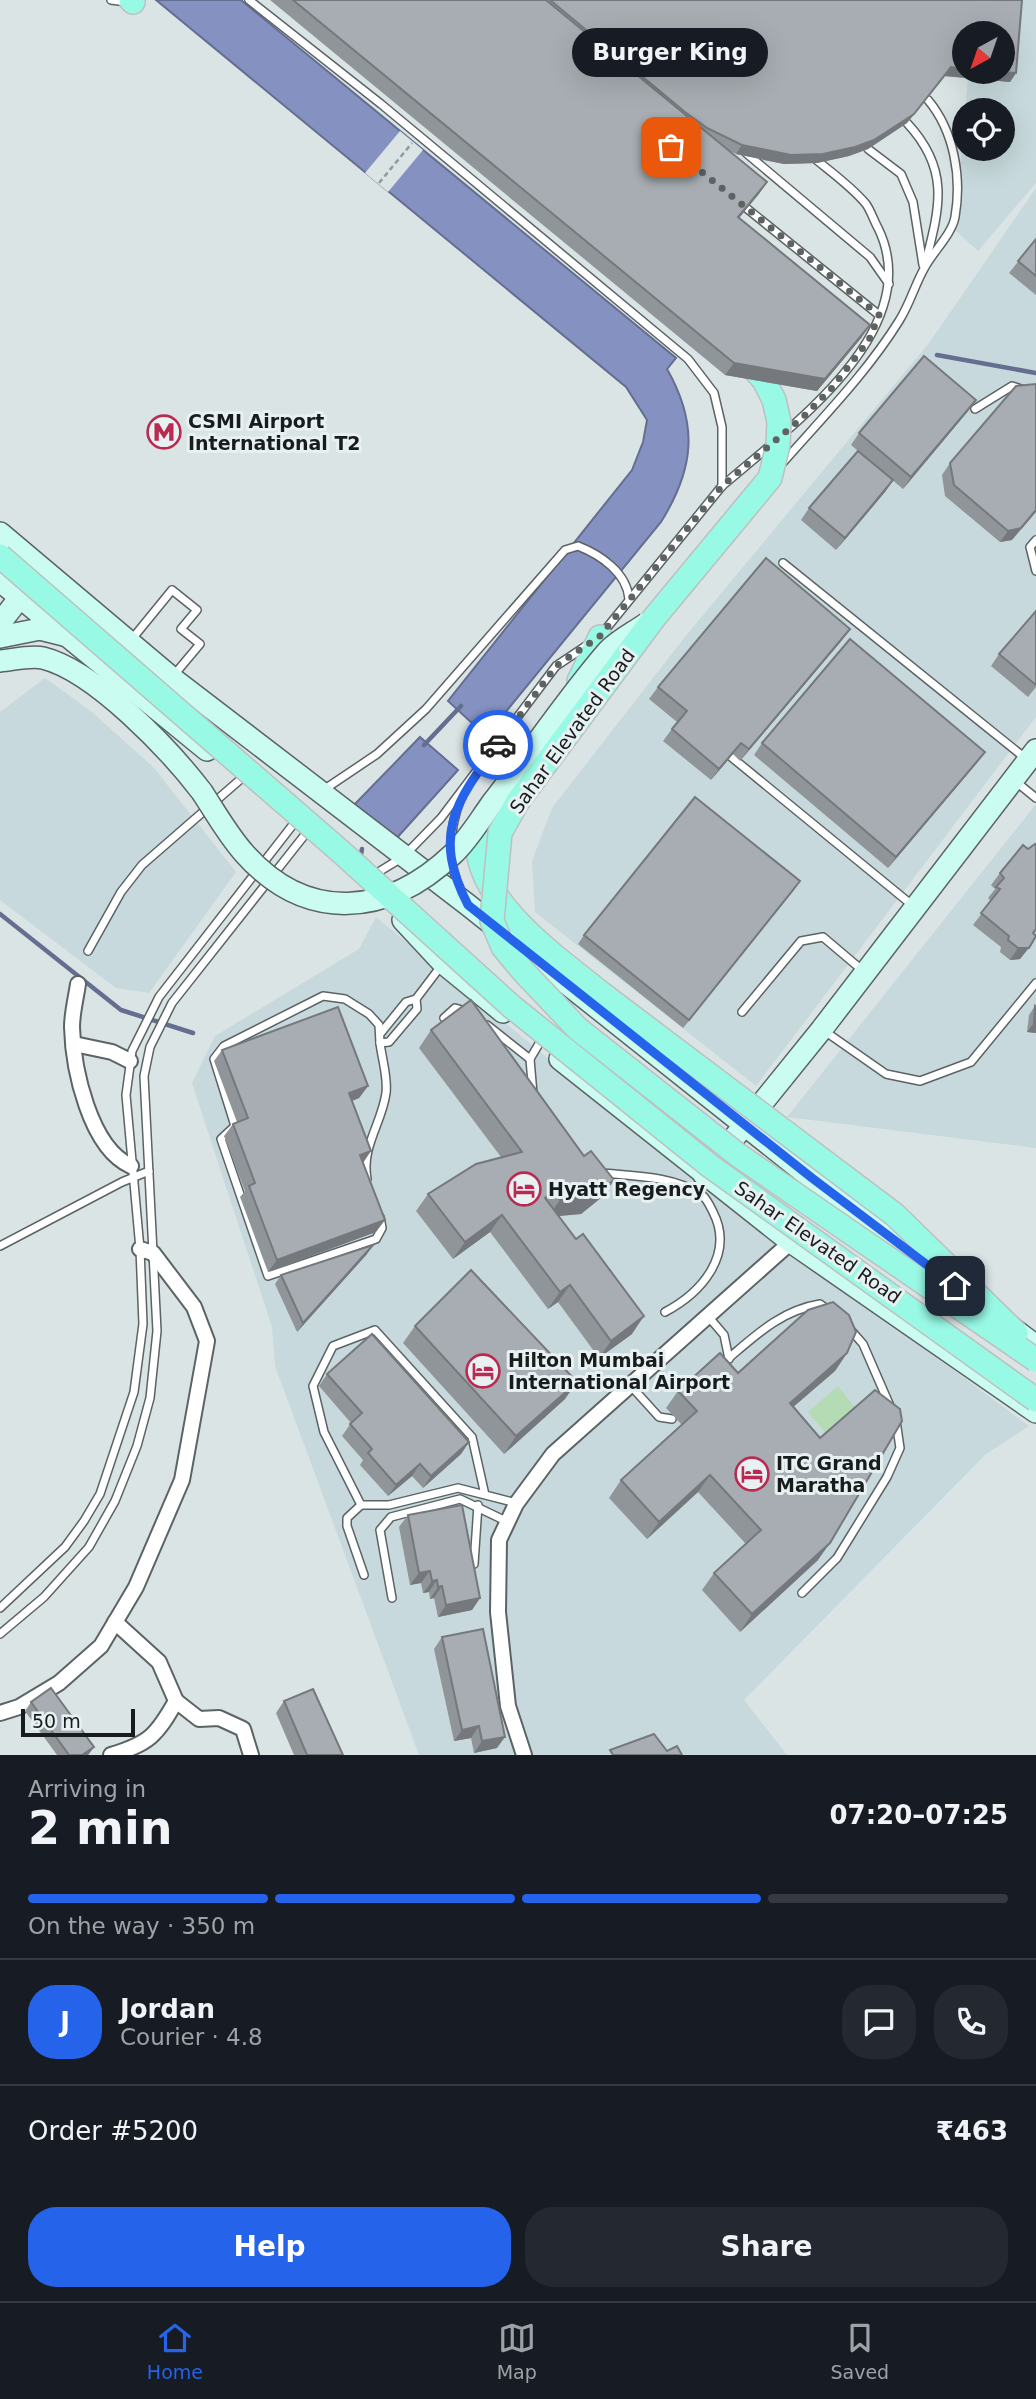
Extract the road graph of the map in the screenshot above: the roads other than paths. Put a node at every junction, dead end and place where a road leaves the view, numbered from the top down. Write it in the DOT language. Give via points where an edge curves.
graph roads {
  1 [pos="249,0"];
  2 [pos="928,100"];
  3 [pos="907,123"];
  4 [pos="740,148"];
  5 [pos="802,149"];
  6 [pos="868,149"];
  7 [pos="729,193"];
  8 [pos="924,269"];
  9 [pos="890,286"];
  10 [pos="879,315"];
  11 [pos="724,344"];
  12 [pos="1036,394"];
  13 [pos="975,409"];
  14 [pos="770,478"];
  15 [pos="722,486"];
  16 [pos="0,533"];
  17 [pos="1036,540"];
  18 [pos="10,553"];
  19 [pos="783,563"];
  20 [pos="43,570"];
  21 [pos="1036,571"];
  22 [pos="0,574"];
  23 [pos="0,581"];
  24 [pos="20,597"];
  25 [pos="629,599"];
  26 [pos="654,618"];
  27 [pos="0,623"];
  28 [pos="66,635"];
  29 [pos="600,636"];
  30 [pos="0,637"];
  31 [pos="129,642"];
  32 [pos="0,661"];
  33 [pos="172,678"];
  34 [pos="718,746"];
  35 [pos="1032,755"];
  36 [pos="242,778"];
  37 [pos="1013,780"];
  38 [pos="463,791"];
  39 [pos="320,793"];
  40 [pos="1036,799"];
  41 [pos="301,827"];
  42 [pos="403,857"];
  43 [pos="365,879"];
  44 [pos="468,905"];
  45 [pos="915,908"];
  46 [pos="88,951"];
  47 [pos="443,963"];
  48 [pos="866,973"];
  49 [pos="1036,983"];
  50 [pos="78,984"];
  51 [pos="416,999"];
  52 [pos="152,1009"];
  53 [pos="742,1012"];
  54 [pos="165,1016"];
  55 [pos="443,1018"];
  56 [pos="822,1029"];
  57 [pos="380,1034"];
  58 [pos="74,1044"];
  59 [pos="380,1044"];
  60 [pos="535,1051"];
  61 [pos="131,1056"];
  62 [pos="539,1107"];
  63 [pos="746,1127"];
  64 [pos="149,1171"];
  65 [pos="132,1172"];
  66 [pos="590,1172"];
  67 [pos="708,1185"];
  68 [pos="370,1187"];
  69 [pos="377,1208"];
  70 [pos="791,1242"];
  71 [pos="0,1246"];
  72 [pos="146,1251"];
  73 [pos="665,1312"];
  74 [pos="706,1315"];
  75 [pos="1036,1346"];
  76 [pos="1036,1353"];
  77 [pos="730,1357"];
  78 [pos="1036,1360"];
  79 [pos="727,1370"];
  80 [pos="630,1385"];
  81 [pos="1036,1400"];
  82 [pos="1036,1412"];
  83 [pos="672,1419"];
  84 [pos="485,1495"];
  85 [pos="516,1504"];
  86 [pos="362,1505"];
  87 [pos="478,1505"];
  88 [pos="508,1522"];
  89 [pos="73,1536"];
  90 [pos="89,1547"];
  91 [pos="474,1564"];
  92 [pos="364,1575"];
  93 [pos="802,1593"];
  94 [pos="392,1598"];
  95 [pos="0,1608"];
  96 [pos="115,1622"];
  97 [pos="0,1634"];
  98 [pos="176,1701"];
  99 [pos="0,1713"];
  100 [pos="111,1755"];
  101 [pos="251,1755"];
  102 [pos="524,1755"];
  1 -- 15 [label="lane" via="382,104 688,359 715,393 722,427"];
  2 -- 8 [label="lane" via="939,112 952,146 957,182 954,220"];
  3 -- 8 [label="lane" via="920,137 934,169 940,205"];
  4 -- 9 [label="lane" via="870,257"];
  5 -- 9 [label="lane" via="866,205 887,247"];
  6 -- 8 [label="lane" via="901,174 913,202"];
  7 -- 10 [label="lane"];
  8 -- 14 [label="lane, Sahar Elevated Road" via="901,318 872,360"];
  9 -- 10 [label="lane"];
  10 -- 15 [label="lane" via="869,340 831,389"];
  11 -- 14 [label="main road, bridge" via="752,365 774,400 778,445"];
  12 -- 13 [label="lane" via="1012,386"];
  14 -- 26 [label="main road, Sahar Elevated Road, bridge"];
  15 -- 25 [label="lane"];
  16 -- 18 [label="main road"];
  17 -- 21 [label="lane" via="1030,547"];
  18 -- 20 [label="main road"];
  18 -- 22 [label="main road"];
  18 -- 81 [label="main road, Sahar Elevated Road, bridge" via="511,1006 710,1166"];
  19 -- 35 [label="lane"];
  20 -- 24 [label="main road"];
  20 -- 31 [label="main road"];
  23 -- 24 [label="main road"];
  24 -- 27 [label="main road"];
  24 -- 28 [label="main road"];
  25 -- 29 [label="lane"];
  25 -- 39 [label="lane" via="624,580 597,556 574,546 565,550 426,709 377,754"];
  26 -- 32 [label="main road, bridge" via="610,649 454,853 414,884 365,905 319,901 289,889 244,853 177,760 118,705 62,664 39,657"];
  26 -- 78 [label="main road, Sahar Elevated Road, bridge" via="499,833 492,921 503,947 578,1029 738,1155"];
  28 -- 30 [label="main road" via="40,629"];
  28 -- 36 [label="main road"];
  29 -- 38 [label="lane" via="556,666"];
  29 -- 76 [label="main road, bridge" via="578,684 492,795 477,837 480,863 502,904 527,932 602,994 895,1215"];
  31 -- 33 [label="main road"];
  31 -- 33 [label="lane" via="172,590 197,610 181,629 200,644"];
  33 -- 39 [label="main road"];
  34 -- 45 [label="lane"];
  35 -- 37 [label="main road"];
  36 -- 41 [label="main road"];
  36 -- 46 [label="lane" via="142,865"];
  37 -- 40 [label="lane"];
  37 -- 45 [label="main road"];
  38 -- 42 [label="lane"];
  38 -- 44 [label="lane" via="450,844 455,880"];
  39 -- 42 [label="main road"];
  41 -- 43 [label="main road, bridge"];
  41 -- 52 [label="lane"];
  41 -- 54 [label="lane"];
  42 -- 43 [label="lane"];
  42 -- 44 [label="main road"];
  43 -- 47 [label="main road"];
  44 -- 63 [label="main road"];
  45 -- 48 [label="main road"];
  47 -- 51 [label="lane"];
  47 -- 60 [label="main road"];
  48 -- 53 [label="lane" via="823,937 801,940"];
  48 -- 56 [label="main road"];
  49 -- 56 [label="lane" via="971,1062 920,1081 886,1074"];
  50 -- 58 [label="street"];
  51 -- 57 [label="lane" via="406,1002"];
  51 -- 59 [label="lane" via="417,1009 389,1042"];
  52 -- 54 [label="lane"];
  52 -- 61 [label="lane"];
  54 -- 64 [label="lane" via="144,1076"];
  55 -- 60 [label="lane" via="455,1008"];
  56 -- 63 [label="main road"];
  57 -- 59 [label="lane"];
  57 -- 69 [label="lane" via="369,1014 345,999 323,996 225,1046 214,1063 235,1126 222,1139 268,1276 376,1239 382,1228"];
  58 -- 61 [label="street"];
  58 -- 65 [label="street" via="95,1126 107,1149"];
  59 -- 68 [label="lane" via="387,1090 382,1114 371,1133 366,1176"];
  60 -- 62 [label="lane" via="534,1097"];
  60 -- 67 [label="main road"];
  61 -- 65 [label="lane" via="126,1095"];
  63 -- 67 [label="main road"];
  63 -- 75 [label="main road"];
  64 -- 65 [label="lane"];
  64 -- 72 [label="lane"];
  65 -- 71 [label="lane"];
  65 -- 72 [label="lane"];
  66 -- 67 [label="lane"];
  67 -- 70 [label="main road"];
  67 -- 73 [label="lane" via="720,1249 701,1286 687,1301"];
  70 -- 74 [label="street"];
  70 -- 82 [label="main road"];
  72 -- 89 [label="lane" via="134,1392 100,1494"];
  72 -- 90 [label="lane" via="157,1331 150,1398 115,1501"];
  72 -- 96 [label="street" via="194,1307 206,1341 182,1479 136,1587"];
  74 -- 77 [label="lane" via="724,1335"];
  74 -- 80 [label="street"];
  77 -- 79 [label="lane"];
  77 -- 93 [label="lane" via="769,1324 800,1307 820,1304 842,1319 863,1344 898,1427 900,1448 887,1477 837,1558"];
  80 -- 83 [label="lane" via="659,1417"];
  80 -- 85 [label="street" via="552,1454"];
  84 -- 85 [label="lane"];
  84 -- 86 [label="lane" via="458,1488 389,1505"];
  84 -- 86 [label="lane" via="472,1437 375,1330 333,1346 313,1385 324,1432"];
  85 -- 88 [label="street"];
  86 -- 92 [label="lane" via="347,1518 347,1526"];
  87 -- 88 [label="lane"];
  87 -- 91 [label="lane"];
  87 -- 94 [label="lane" via="460,1499 384,1522 380,1530"];
  88 -- 102 [label="street" via="499,1540 498,1612 508,1706"];
  89 -- 90 [label="lane"];
  89 -- 95 [label="lane"];
  90 -- 97 [label="lane" via="44,1597"];
  96 -- 98 [label="street" via="159,1662"];
  96 -- 99 [label="street" via="101,1646 59,1683"];
  98 -- 100 [label="street" via="159,1732 140,1746"];
  98 -- 101 [label="street" via="199,1719 219,1718 243,1729"];
}
